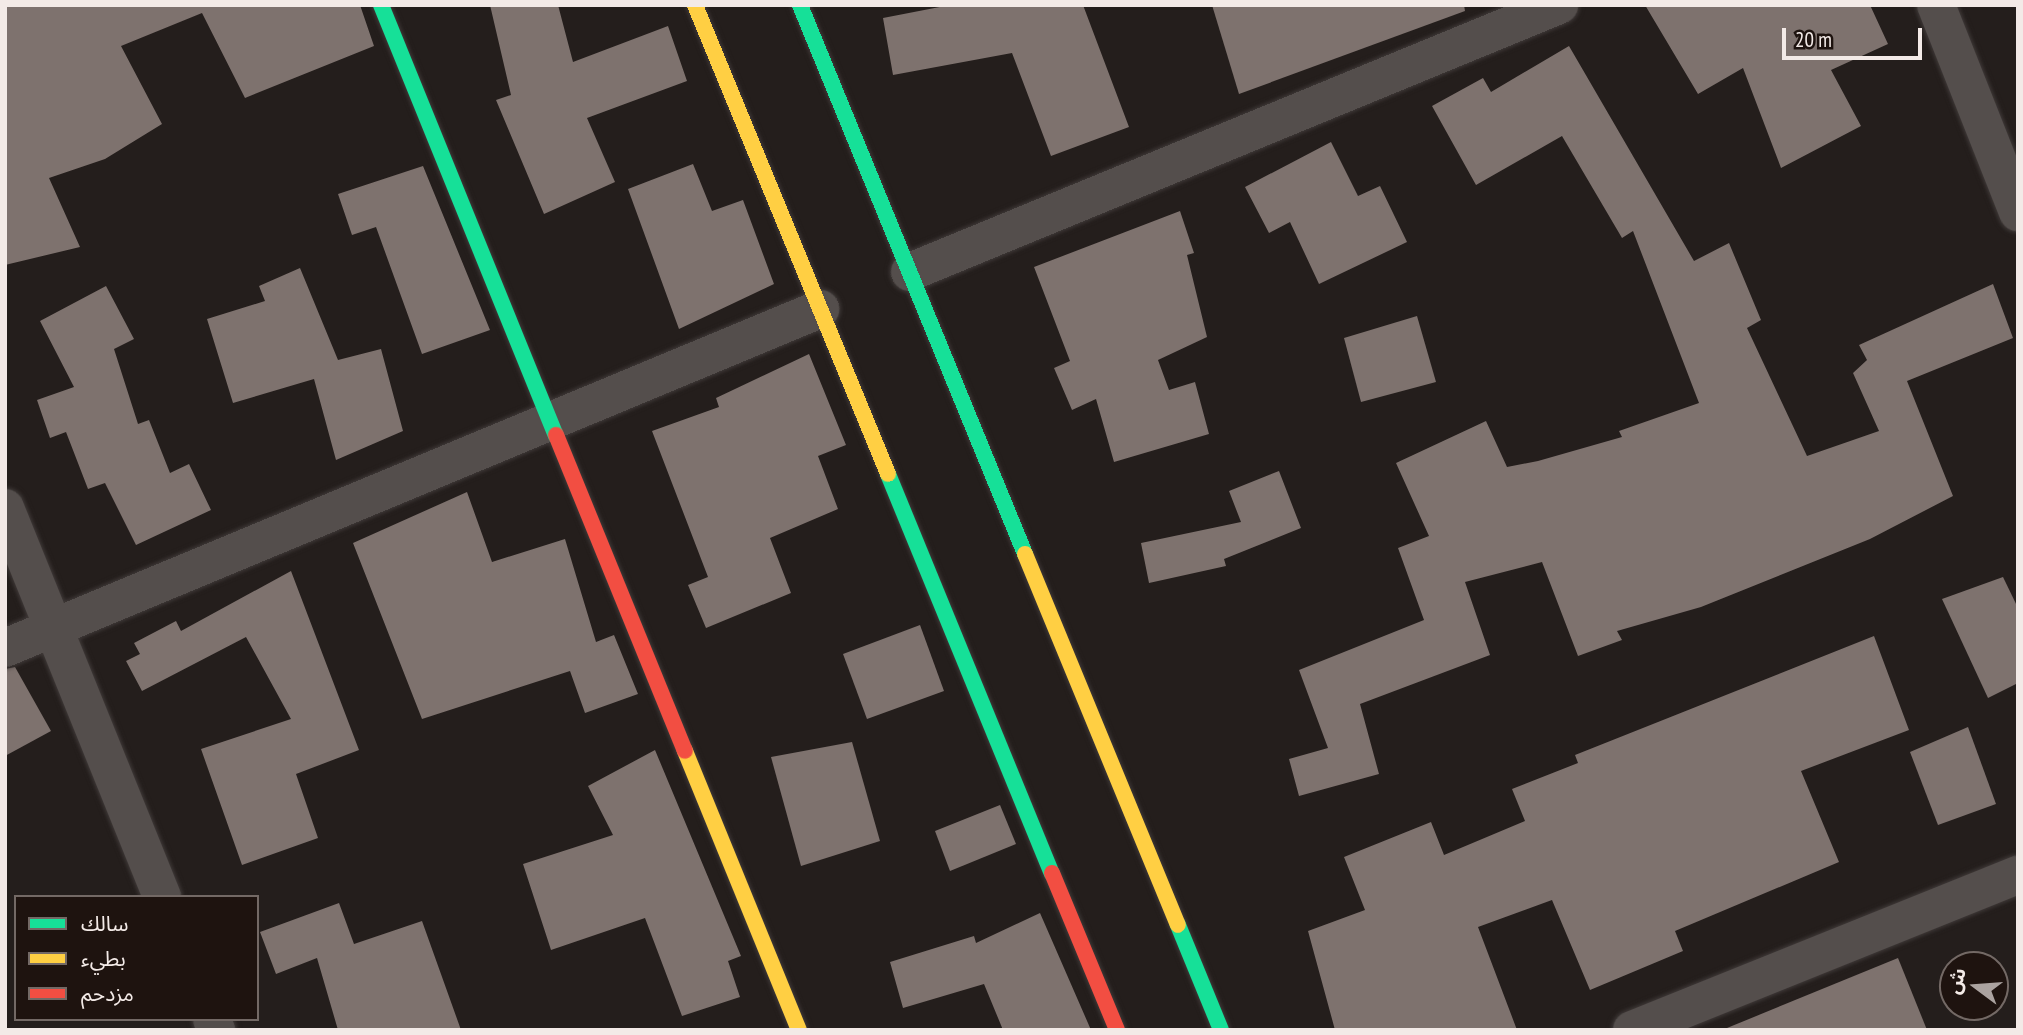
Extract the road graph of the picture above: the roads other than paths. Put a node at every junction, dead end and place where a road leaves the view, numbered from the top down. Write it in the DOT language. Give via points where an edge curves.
graph roads {
  1 [pos="381,5"];
  2 [pos="695,5"];
  3 [pos="800,5"];
  4 [pos="1559,5"];
  5 [pos="1936,5"];
  6 [pos="2018,212"];
  7 [pos="909,272"];
  8 [pos="820,309"];
  9 [pos="553,425"];
  10 [pos="5,508"];
  11 [pos="54,628"];
  12 [pos="5,649"];
  13 [pos="2018,876"];
  14 [pos="161,895"];
  15 [pos="794,1028"];
  16 [pos="1116,1030"];
  17 [pos="1221,1030"];
  18 [pos="1632,1030"];
  1 -- 9 [label="main road"];
  2 -- 8 [label="main road"];
  3 -- 7 [label="main road"];
  4 -- 7 [label="street"];
  5 -- 6 [label="street"];
  7 -- 17 [label="main road"];
  8 -- 9 [label="street"];
  8 -- 16 [label="main road"];
  9 -- 11 [label="street"];
  9 -- 15 [label="main road"];
  10 -- 11 [label="street"];
  11 -- 12 [label="street"];
  11 -- 14 [label="street"];
  13 -- 18 [label="street"];
}
